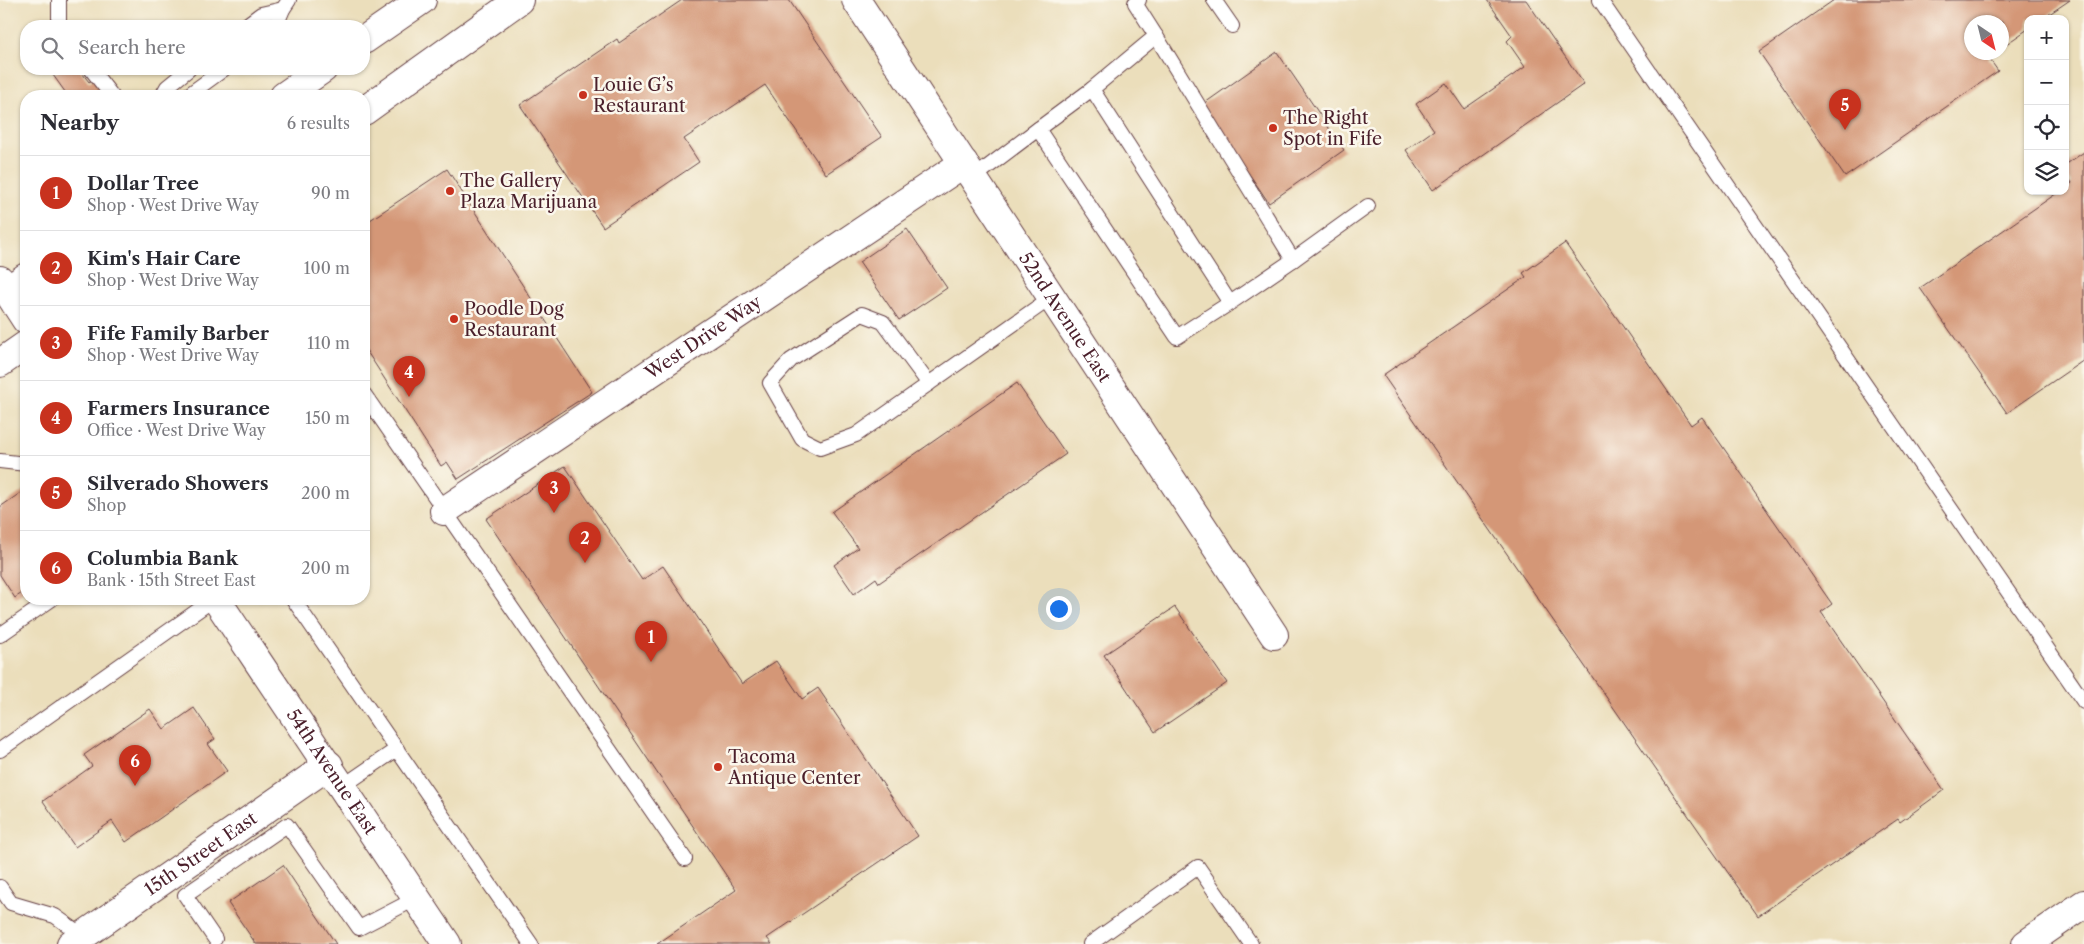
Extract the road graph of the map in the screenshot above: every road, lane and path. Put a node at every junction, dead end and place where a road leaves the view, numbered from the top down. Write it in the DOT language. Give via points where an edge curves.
graph roads {
  1 [pos="59,0"];
  2 [pos="519,0"];
  3 [pos="856,0"];
  4 [pos="1138,0"];
  5 [pos="1214,0"];
  6 [pos="1600,0"];
  7 [pos="410,3"];
  8 [pos="286,4"];
  9 [pos="59,20"];
  10 [pos="253,20"];
  11 [pos="279,20"];
  12 [pos="1232,26"];
  13 [pos="370,35"];
  14 [pos="1156,36"];
  15 [pos="96,75"];
  16 [pos="182,75"];
  17 [pos="216,75"];
  18 [pos="314,75"];
  19 [pos="1092,88"];
  20 [pos="107,90"];
  21 [pos="165,90"];
  22 [pos="195,90"];
  23 [pos="293,90"];
  24 [pos="370,107"];
  25 [pos="1038,129"];
  26 [pos="969,170"];
  27 [pos="1368,206"];
  28 [pos="1293,260"];
  29 [pos="8,286"];
  30 [pos="1052,297"];
  31 [pos="1230,303"];
  32 [pos="20,309"];
  33 [pos="20,349"];
  34 [pos="0,363"];
  35 [pos="929,384"];
  36 [pos="370,403"];
  37 [pos="0,461"];
  38 [pos="20,463"];
  39 [pos="444,511"];
  40 [pos="43,605"];
  41 [pos="206,605"];
  42 [pos="219,605"];
  43 [pos="297,605"];
  44 [pos="0,635"];
  45 [pos="1274,635"];
  46 [pos="2084,702"];
  47 [pos="397,749"];
  48 [pos="0,750"];
  49 [pos="336,776"];
  50 [pos="685,859"];
  51 [pos="179,884"];
  52 [pos="0,886"];
  53 [pos="417,898"];
  54 [pos="2084,904"];
  55 [pos="215,938"];
  56 [pos="77,940"];
  57 [pos="447,944"];
  58 [pos="531,944"];
  59 [pos="1090,944"];
  60 [pos="1251,944"];
  61 [pos="2026,944"];
  1 -- 9 [label="lane"];
  2 -- 24 [label="street"];
  3 -- 26 [label="street, 52nd Avenue East"];
  4 -- 14 [label="lane" via="1135,3"];
  5 -- 12 [label="lane"];
  6 -- 46 [label="lane"];
  7 -- 13 [label="street"];
  8 -- 10 [label="lane"];
  8 -- 11 [label="lane"];
  14 -- 19 [label="lane"];
  14 -- 28 [label="lane"];
  15 -- 20 [label="lane"];
  16 -- 21 [label="lane"];
  17 -- 22 [label="lane"];
  18 -- 23 [label="street"];
  19 -- 25 [label="lane"];
  19 -- 31 [label="lane"];
  25 -- 26 [label="lane"];
  25 -- 31 [label="lane" via="1177,337"];
  26 -- 30 [label="street, 52nd Avenue East"];
  26 -- 39 [label="street, West Drive Way"];
  27 -- 28 [label="lane"];
  28 -- 31 [label="lane"];
  29 -- 32 [label="street"];
  30 -- 35 [label="lane"];
  30 -- 45 [label="street, 52nd Avenue East"];
  33 -- 34 [label="street"];
  35 -- 35 [label="lane" via="856,435 820,448 802,439 770,384 791,360 862,314 883,322"];
  36 -- 39 [label="lane"];
  37 -- 38 [label="lane"];
  39 -- 50 [label="lane"];
  40 -- 44 [label="lane"];
  41 -- 48 [label="lane"];
  42 -- 49 [label="street, 54th Avenue East"];
  43 -- 47 [label="lane"];
  47 -- 49 [label="lane"];
  47 -- 58 [label="lane"];
  49 -- 51 [label="street, 15th Street East"];
  49 -- 53 [label="street, 54th Avenue East"];
  51 -- 53 [label="lane" via="287,825 359,928"];
  51 -- 55 [label="lane"];
  51 -- 56 [label="street, 15th Street East"];
  52 -- 56 [label="lane" via="11,903 55,916"];
  53 -- 57 [label="street, 54th Avenue East"];
  54 -- 61 [label="street"];
  59 -- 60 [label="lane" via="1198,867"];
}
